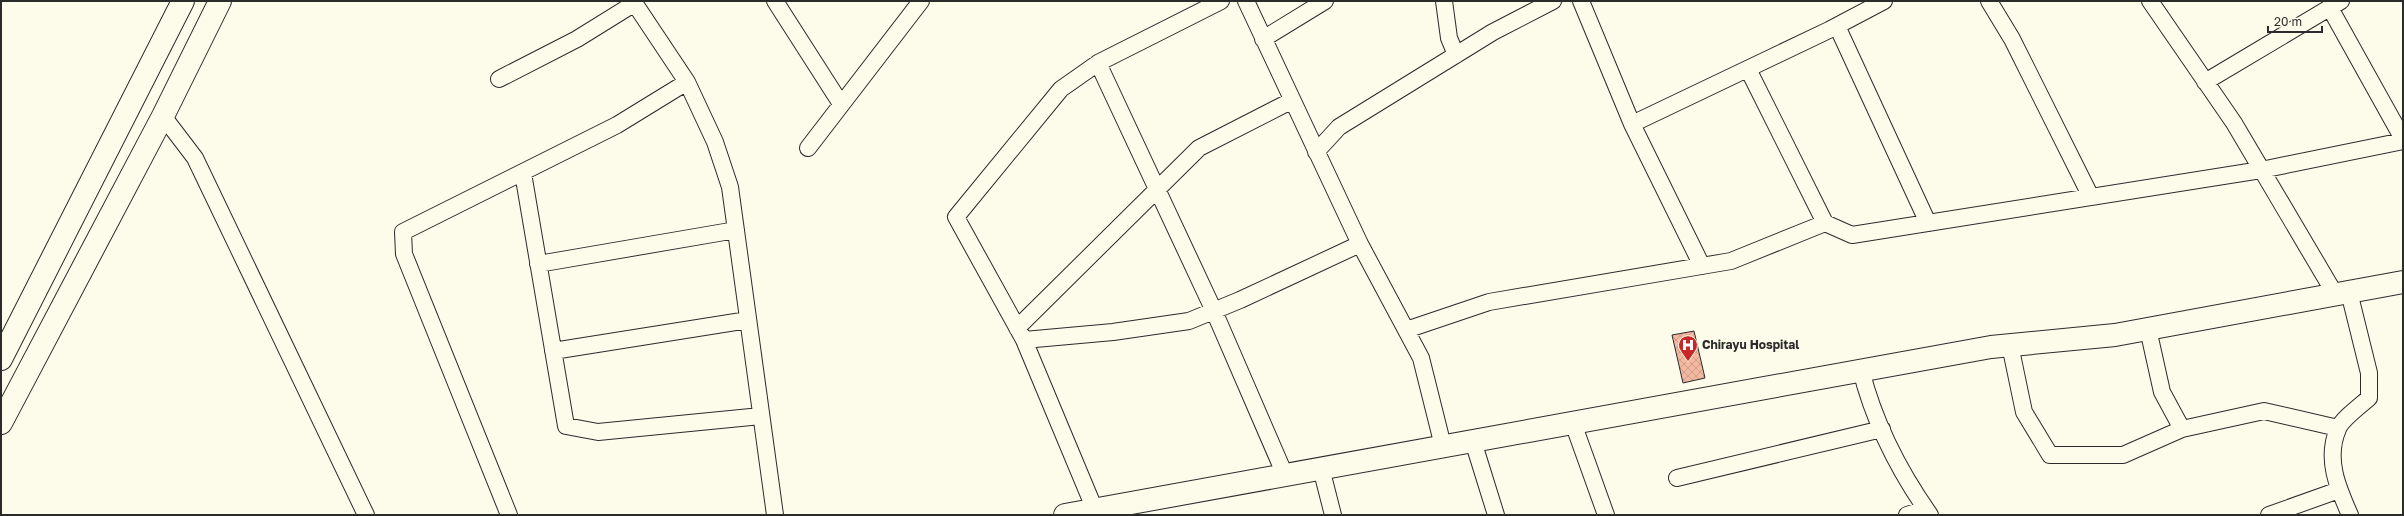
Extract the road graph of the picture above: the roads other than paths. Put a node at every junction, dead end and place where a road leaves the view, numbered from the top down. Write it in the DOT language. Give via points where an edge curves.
graph roads {
  1 [pos="183,1"];
  2 [pos="220,1"];
  3 [pos="775,1"];
  4 [pos="921,1"];
  5 [pos="1221,1"];
  6 [pos="1246,1"];
  7 [pos="1325,1"];
  8 [pos="1444,1"];
  9 [pos="1552,1"];
  10 [pos="1581,1"];
  11 [pos="1884,1"];
  12 [pos="1989,1"];
  13 [pos="2150,1"];
  14 [pos="634,2"];
  15 [pos="2335,4"];
  16 [pos="1837,26"];
  17 [pos="1263,39"];
  18 [pos="1456,55"];
  19 [pos="1098,63"];
  20 [pos="1748,69"];
  21 [pos="499,79"];
  22 [pos="687,82"];
  23 [pos="2205,82"];
  24 [pos="1291,101"];
  25 [pos="841,104"];
  26 [pos="163,116"];
  27 [pos="1632,124"];
  28 [pos="2403,140"];
  29 [pos="808,148"];
  30 [pos="1316,152"];
  31 [pos="2261,170"];
  32 [pos="522,173"];
  33 [pos="1157,189"];
  34 [pos="2091,197"];
  35 [pos="1825,223"];
  36 [pos="1928,223"];
  37 [pos="736,230"];
  38 [pos="1360,244"];
  39 [pos="538,264"];
  40 [pos="1702,266"];
  41 [pos="2403,282"];
  42 [pos="2342,293"];
  43 [pos="1214,311"];
  44 [pos="748,320"];
  45 [pos="2148,329"];
  46 [pos="1406,330"];
  47 [pos="1020,334"];
  48 [pos="2010,345"];
  49 [pos="553,351"];
  50 [pos="1,359"];
  51 [pos="1861,370"];
  52 [pos="761,416"];
  53 [pos="1,423"];
  54 [pos="1573,423"];
  55 [pos="1882,428"];
  56 [pos="2338,428"];
  57 [pos="2182,429"];
  58 [pos="1472,441"];
  59 [pos="1443,446"];
  60 [pos="1321,468"];
  61 [pos="1285,475"];
  62 [pos="1677,478"];
  63 [pos="2339,490"];
  64 [pos="1928,512"];
  65 [pos="1077,513"];
  66 [pos="366,515"];
  67 [pos="509,515"];
  68 [pos="775,515"];
  69 [pos="1333,515"];
  70 [pos="1496,515"];
  71 [pos="1606,515"];
  72 [pos="1907,515"];
  73 [pos="2269,515"];
  74 [pos="2350,515"];
  1 -- 50 [label="main road"];
  2 -- 26 [label="main road"];
  3 -- 25 [label="street"];
  4 -- 25 [label="street"];
  5 -- 19 [label="street"];
  6 -- 17 [label="street"];
  7 -- 17 [label="street"];
  8 -- 18 [label="street" via="1449,38"];
  9 -- 18 [label="street"];
  10 -- 27 [label="street"];
  11 -- 16 [label="street"];
  12 -- 34 [label="street" via="2012,39"];
  13 -- 23 [label="street"];
  14 -- 21 [label="street" via="577,39"];
  14 -- 22 [label="street"];
  15 -- 23 [label="street"];
  15 -- 28 [label="street"];
  16 -- 20 [label="street"];
  16 -- 36 [label="street"];
  17 -- 24 [label="street"];
  18 -- 30 [label="street" via="1340,127"];
  19 -- 33 [label="street"];
  19 -- 47 [label="street" via="1061,89 956,217"];
  20 -- 27 [label="street"];
  20 -- 35 [label="street"];
  22 -- 32 [label="street" via="617,126"];
  22 -- 37 [label="street" via="716,142 730,187"];
  23 -- 31 [label="street" via="2234,123"];
  24 -- 30 [label="street"];
  24 -- 33 [label="street" via="1199,148"];
  25 -- 29 [label="street"];
  26 -- 53 [label="main road"];
  26 -- 66 [label="street" via="195,158"];
  27 -- 40 [label="street"];
  28 -- 31 [label="street"];
  30 -- 38 [label="street"];
  31 -- 34 [label="street"];
  31 -- 42 [label="street"];
  32 -- 39 [label="street"];
  32 -- 67 [label="street" via="403,232 404,254"];
  33 -- 43 [label="street"];
  33 -- 47 [label="street"];
  34 -- 36 [label="street"];
  35 -- 36 [label="street" via="1852,236"];
  35 -- 40 [label="street" via="1731,261"];
  37 -- 39 [label="street"];
  37 -- 44 [label="street"];
  38 -- 43 [label="street"];
  38 -- 46 [label="street"];
  39 -- 49 [label="street"];
  40 -- 46 [label="street" via="1489,302"];
  41 -- 42 [label="main road"];
  42 -- 45 [label="main road"];
  42 -- 56 [label="street" via="2369,373 2368,398"];
  43 -- 47 [label="street" via="1189,321 1113,332"];
  43 -- 61 [label="street"];
  44 -- 49 [label="street"];
  44 -- 52 [label="street"];
  45 -- 48 [label="main road" via="2115,335"];
  45 -- 57 [label="street" via="2162,392"];
  46 -- 59 [label="street" via="1421,358"];
  47 -- 65 [label="street"];
  48 -- 51 [label="main road"];
  48 -- 57 [label="street" via="2024,412 2050,455 2122,455"];
  49 -- 52 [label="street" via="566,426 598,432"];
  51 -- 54 [label="main road"];
  51 -- 55 [label="street" via="1869,403"];
  52 -- 68 [label="street"];
  54 -- 58 [label="main road"];
  54 -- 71 [label="street"];
  55 -- 62 [label="street"];
  55 -- 64 [label="street" via="1907,483"];
  56 -- 57 [label="street" via="2264,411"];
  56 -- 63 [label="street" via="2331,460"];
  58 -- 59 [label="main road"];
  58 -- 70 [label="street"];
  59 -- 60 [label="main road"];
  60 -- 61 [label="main road"];
  60 -- 69 [label="street"];
  61 -- 65 [label="main road"];
  63 -- 73 [label="street"];
  63 -- 74 [label="street"];
  64 -- 72 [label="street"];
}
